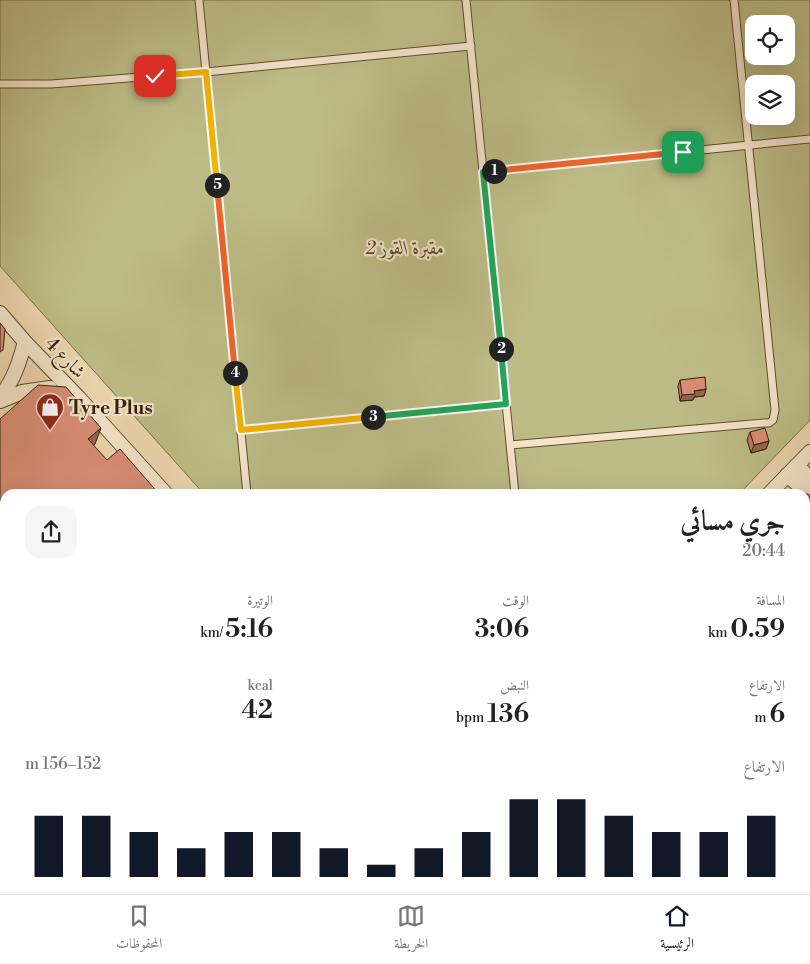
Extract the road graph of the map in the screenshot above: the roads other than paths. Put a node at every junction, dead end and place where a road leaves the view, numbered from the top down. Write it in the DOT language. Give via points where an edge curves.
graph roads {
  1 [pos="200,0"];
  2 [pos="466,0"];
  3 [pos="734,0"];
  4 [pos="471,46"];
  5 [pos="206,72"];
  6 [pos="0,84"];
  7 [pos="810,139"];
  8 [pos="749,145"];
  9 [pos="483,172"];
  10 [pos="0,313"];
  11 [pos="25,342"];
  12 [pos="67,386"];
  13 [pos="0,399"];
  14 [pos="506,404"];
  15 [pos="241,430"];
  16 [pos="510,445"];
  17 [pos="810,452"];
  18 [pos="792,470"];
  19 [pos="810,479"];
  20 [pos="161,489"];
  21 [pos="247,489"];
  22 [pos="514,489"];
  23 [pos="774,489"];
  24 [pos="806,489"];
  1 -- 5 [label="lane"];
  2 -- 4 [label="lane"];
  3 -- 8 [label="lane"];
  4 -- 5 [label="lane"];
  4 -- 9 [label="lane"];
  5 -- 6 [label="lane"];
  5 -- 15 [label="lane"];
  7 -- 8 [label="lane"];
  8 -- 9 [label="lane"];
  8 -- 16 [label="lane" via="773,420 769,423"];
  9 -- 14 [label="lane"];
  10 -- 11 [label="street, شارع 4"];
  11 -- 12 [label="street, شارع 4"];
  11 -- 13 [label="street" via="12,381"];
  12 -- 13 [label="street" via="22,392"];
  12 -- 20 [label="street, شارع 4"];
  14 -- 15 [label="lane"];
  14 -- 16 [label="lane"];
  15 -- 21 [label="lane"];
  16 -- 22 [label="lane"];
  17 -- 18 [label="street"];
  18 -- 19 [label="street"];
  18 -- 23 [label="street"];
  18 -- 24 [label="street"];
}
